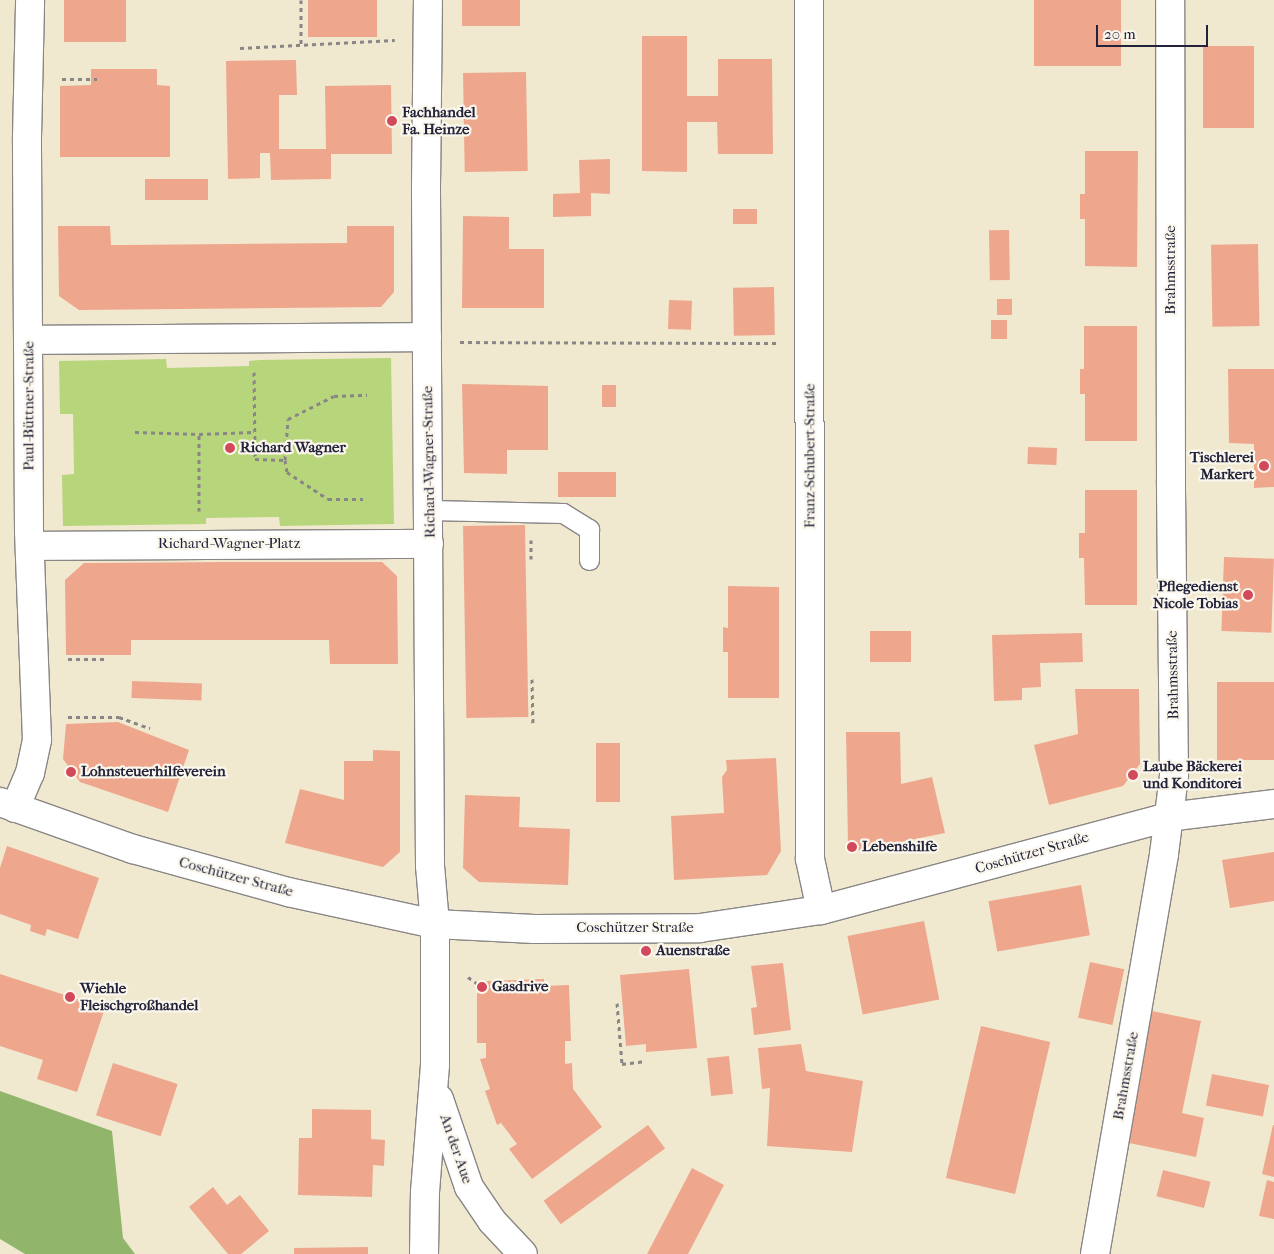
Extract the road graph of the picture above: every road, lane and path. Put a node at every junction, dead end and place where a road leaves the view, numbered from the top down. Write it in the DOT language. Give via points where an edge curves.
graph roads {
  1 [pos="30,0"];
  2 [pos="301,0"];
  3 [pos="428,0"];
  4 [pos="809,0"];
  5 [pos="1170,0"];
  6 [pos="399,40"];
  7 [pos="301,45"];
  8 [pos="240,48"];
  9 [pos="96,78"];
  10 [pos="60,79"];
  11 [pos="427,337"];
  12 [pos="253,338"];
  13 [pos="29,340"];
  14 [pos="809,341"];
  15 [pos="367,395"];
  16 [pos="135,432"];
  17 [pos="254,432"];
  18 [pos="199,434"];
  19 [pos="285,460"];
  20 [pos="363,499"];
  21 [pos="430,510"];
  22 [pos="199,544"];
  23 [pos="429,544"];
  24 [pos="30,546"];
  25 [pos="589,560"];
  26 [pos="67,659"];
  27 [pos="105,659"];
  28 [pos="532,679"];
  29 [pos="66,717"];
  30 [pos="533,726"];
  31 [pos="150,728"];
  32 [pos="1274,804"];
  33 [pos="8,805"];
  34 [pos="1169,817"];
  35 [pos="821,910"];
  36 [pos="435,924"];
  37 [pos="465,976"];
  38 [pos="482,987"];
  39 [pos="617,1003"];
  40 [pos="646,1061"];
  41 [pos="435,1085"];
  42 [pos="424,1254"];
  43 [pos="523,1254"];
  44 [pos="1095,1254"];
  1 -- 13 [label="street, Paul-Büttner-Straße" via="27,138"];
  2 -- 7 [label="path"];
  3 -- 11 [label="street, Richard-Wagner-Straße"];
  4 -- 14 [label="street, Franz-Schubert-Straße"];
  5 -- 34 [label="street, Brahmsstraße" via="1174,776"];
  6 -- 7 [label="path"];
  7 -- 8 [label="path"];
  9 -- 10 [label="path"];
  11 -- 12 [label="street"];
  11 -- 14 [label="path" via="490,343 769,344"];
  11 -- 21 [label="street, Richard-Wagner-Straße"];
  12 -- 13 [label="street"];
  12 -- 17 [label="path"];
  13 -- 24 [label="street, Paul-Büttner-Straße"];
  14 -- 35 [label="street, Franz-Schubert-Straße" via="810,859"];
  15 -- 19 [label="path" via="334,396 288,419"];
  16 -- 18 [label="path"];
  17 -- 18 [label="path"];
  17 -- 19 [label="path" via="255,459"];
  18 -- 22 [label="path"];
  19 -- 20 [label="path" via="287,472 328,499"];
  21 -- 23 [label="street, Richard-Wagner-Straße"];
  21 -- 25 [label="lane" via="563,513 589,529"];
  22 -- 23 [label="street, Richard-Wagner-Platz"];
  22 -- 24 [label="street, Richard-Wagner-Platz"];
  23 -- 36 [label="street, Richard-Wagner-Straße" via="430,866"];
  24 -- 33 [label="street, Paul-Büttner-Straße" via="37,745 30,773"];
  26 -- 27 [label="path"];
  28 -- 30 [label="path"];
  29 -- 31 [label="path" via="119,717"];
  32 -- 34 [label="street, Coschützer Straße"];
  33 -- 36 [label="street, Coschützer Straße" via="133,849 279,890"];
  34 -- 35 [label="street, Coschützer Straße"];
  34 -- 44 [label="street, Brahmsstraße"];
  35 -- 36 [label="street, Coschützer Straße" via="700,928 534,929"];
  36 -- 41 [label="street"];
  37 -- 38 [label="path"];
  39 -- 40 [label="path" via="622,1064"];
  41 -- 42 [label="street" via="425,1192"];
  41 -- 43 [label="street, An der Aue" via="469,1187 492,1221"];
}
